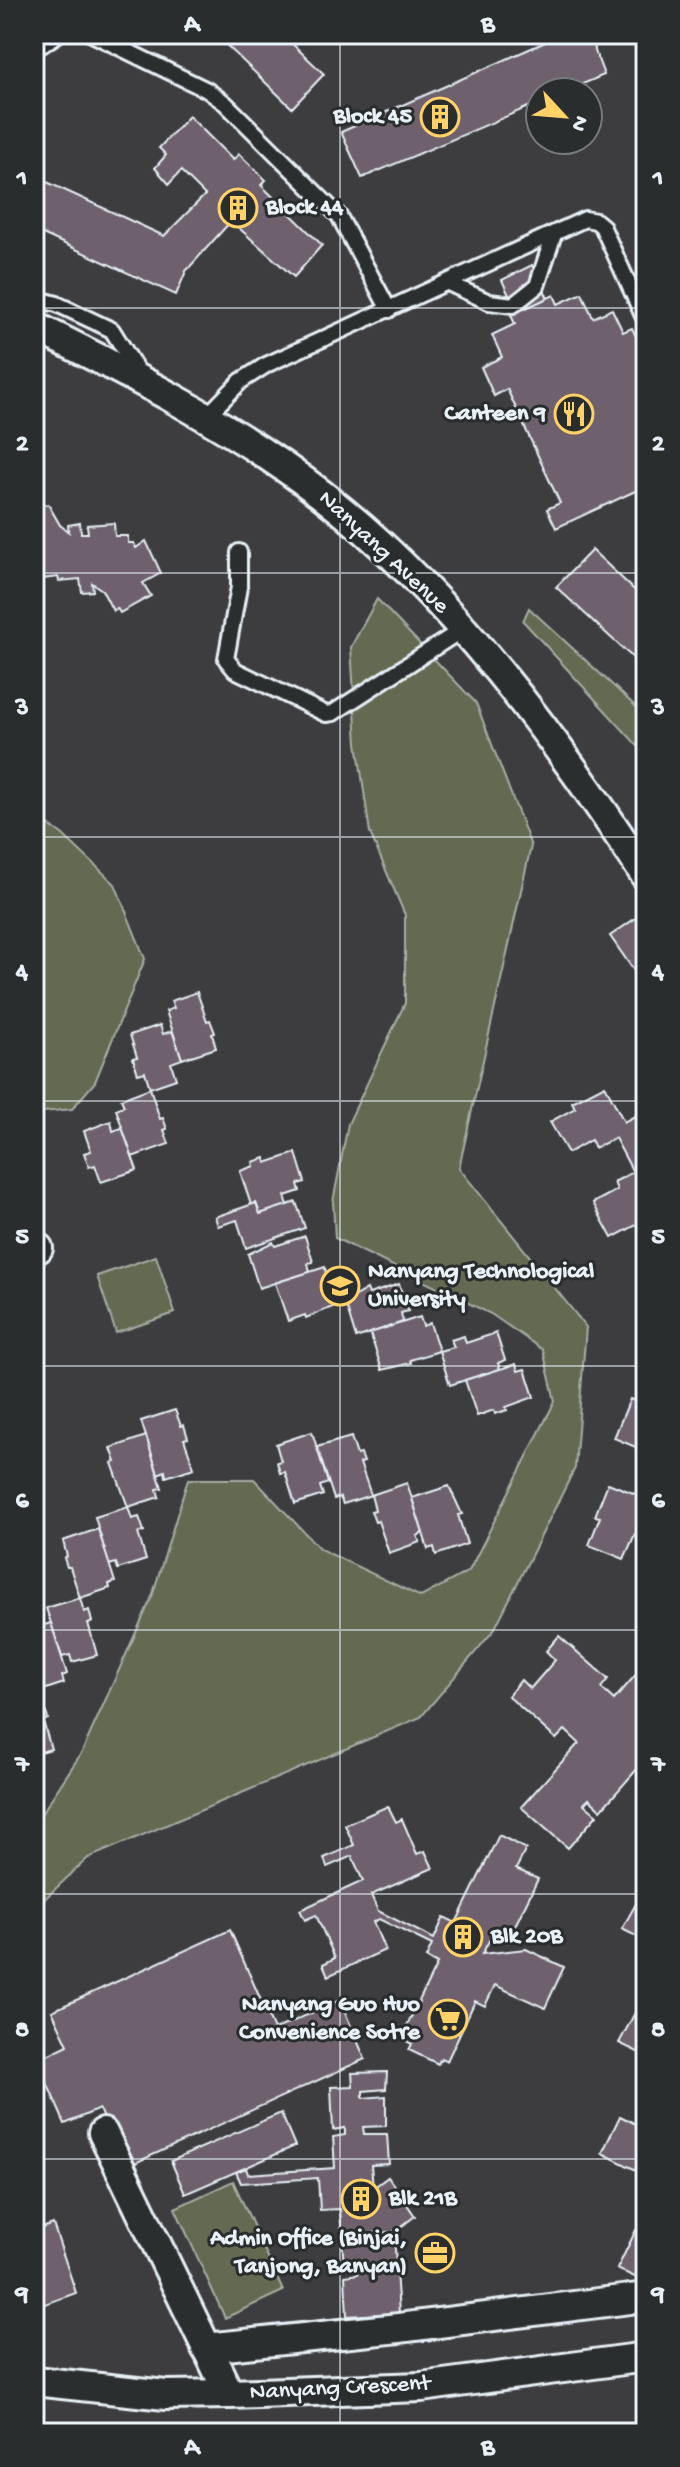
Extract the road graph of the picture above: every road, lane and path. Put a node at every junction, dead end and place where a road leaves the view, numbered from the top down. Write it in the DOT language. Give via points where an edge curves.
graph roads {
  1 [pos="58,34"];
  2 [pos="92,34"];
  3 [pos="34,50"];
  4 [pos="554,234"];
  5 [pos="448,283"];
  6 [pos="34,298"];
  7 [pos="389,310"];
  8 [pos="646,322"];
  9 [pos="34,326"];
  10 [pos="145,383"];
  11 [pos="207,416"];
  12 [pos="239,552"];
  13 [pos="463,629"];
  14 [pos="646,876"];
  15 [pos="103,2133"];
  16 [pos="646,2297"];
  17 [pos="206,2348"];
  18 [pos="646,2357"];
  19 [pos="34,2381"];
  20 [pos="229,2394"];
  1 -- 3 [label="lane"];
  2 -- 7 [label="lane" via="225,103 339,216"];
  4 -- 5 [label="lane"];
  4 -- 5 [label="lane" via="537,286 513,305 489,302"];
  4 -- 8 [label="lane" via="585,219 602,226"];
  5 -- 7 [label="lane"];
  6 -- 10 [label="lane" via="112,330"];
  7 -- 11 [label="lane" via="266,365 241,381"];
  9 -- 10 [label="street, Nanyang Avenue"];
  10 -- 11 [label="street, Nanyang Avenue"];
  11 -- 13 [label="street, Nanyang Avenue" via="323,495 375,539"];
  12 -- 13 [label="lane" via="239,587 226,659 235,670 322,713 333,713"];
  13 -- 14 [label="street, Nanyang Avenue" via="610,820"];
  15 -- 17 [label="street"];
  16 -- 17 [label="street"];
  17 -- 20 [label="street"];
  18 -- 20 [label="street, Nanyang Crescent" via="421,2387"];
  19 -- 20 [label="street, Nanyang Crescent" via="166,2395"];
}
